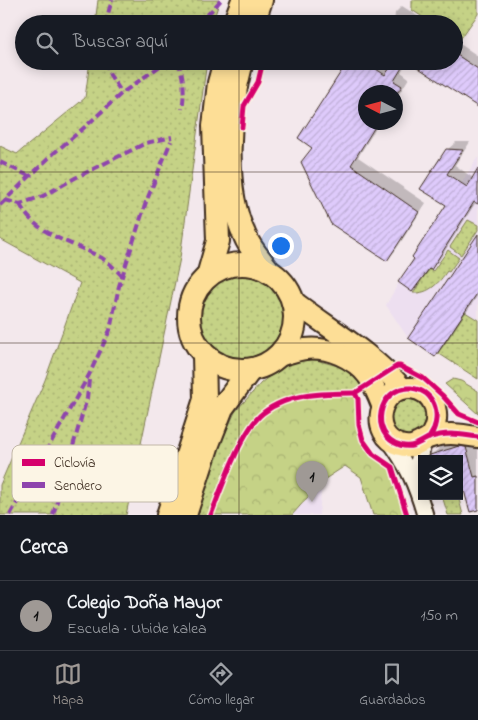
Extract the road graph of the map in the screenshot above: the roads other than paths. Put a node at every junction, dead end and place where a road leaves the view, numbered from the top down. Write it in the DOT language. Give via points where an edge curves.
graph roads {
  1 [pos="243,0"];
  2 [pos="261,0"];
  3 [pos="237,15"];
  4 [pos="255,15"];
  5 [pos="223,70"];
  6 [pos="240,70"];
  7 [pos="269,271"];
  8 [pos="208,276"];
  9 [pos="293,301"];
  10 [pos="204,354"];
  11 [pos="278,356"];
  12 [pos="250,370"];
  13 [pos="402,389"];
  14 [pos="382,405"];
  15 [pos="436,408"];
  16 [pos="386,436"];
  17 [pos="478,437"];
  18 [pos="426,440"];
  19 [pos="178,484"];
  20 [pos="417,486"];
  21 [pos="172,502"];
  22 [pos="168,515"];
  23 [pos="185,515"];
  24 [pos="425,515"];
  1 -- 3 [label="highway"];
  2 -- 4 [label="highway"];
  5 -- 8 [label="highway" via="214,126 218,241"];
  6 -- 7 [label="highway" via="229,148 232,195 245,237"];
  7 -- 8 [label="highway" via="254,265 238,264"];
  7 -- 9 [label="highway" via="288,289"];
  8 -- 10 [label="highway" via="196,290 190,306 189,323 194,340"];
  9 -- 11 [label="highway" via="293,331 288,345"];
  9 -- 13 [label="main road" via="359,348 392,376"];
  10 -- 12 [label="highway" via="233,370"];
  10 -- 19 [label="highway" via="205,399"];
  11 -- 12 [label="highway"];
  11 -- 14 [label="main road" via="305,349 338,353 367,375"];
  12 -- 23 [label="highway" via="222,408"];
  13 -- 14 [label="main road" via="387,397"];
  13 -- 15 [label="main road" via="419,390"];
  14 -- 16 [label="main road" via="380,421"];
  15 -- 17 [label="main road"];
  15 -- 18 [label="main road" via="436,424"];
  16 -- 18 [label="main road" via="408,446"];
  16 -- 20 [label="street" via="405,461"];
  17 -- 18 [label="main road" via="452,434"];
  18 -- 20 [label="street" via="418,462"];
  20 -- 24 [label="street"];
  21 -- 22 [label="highway"];
}
